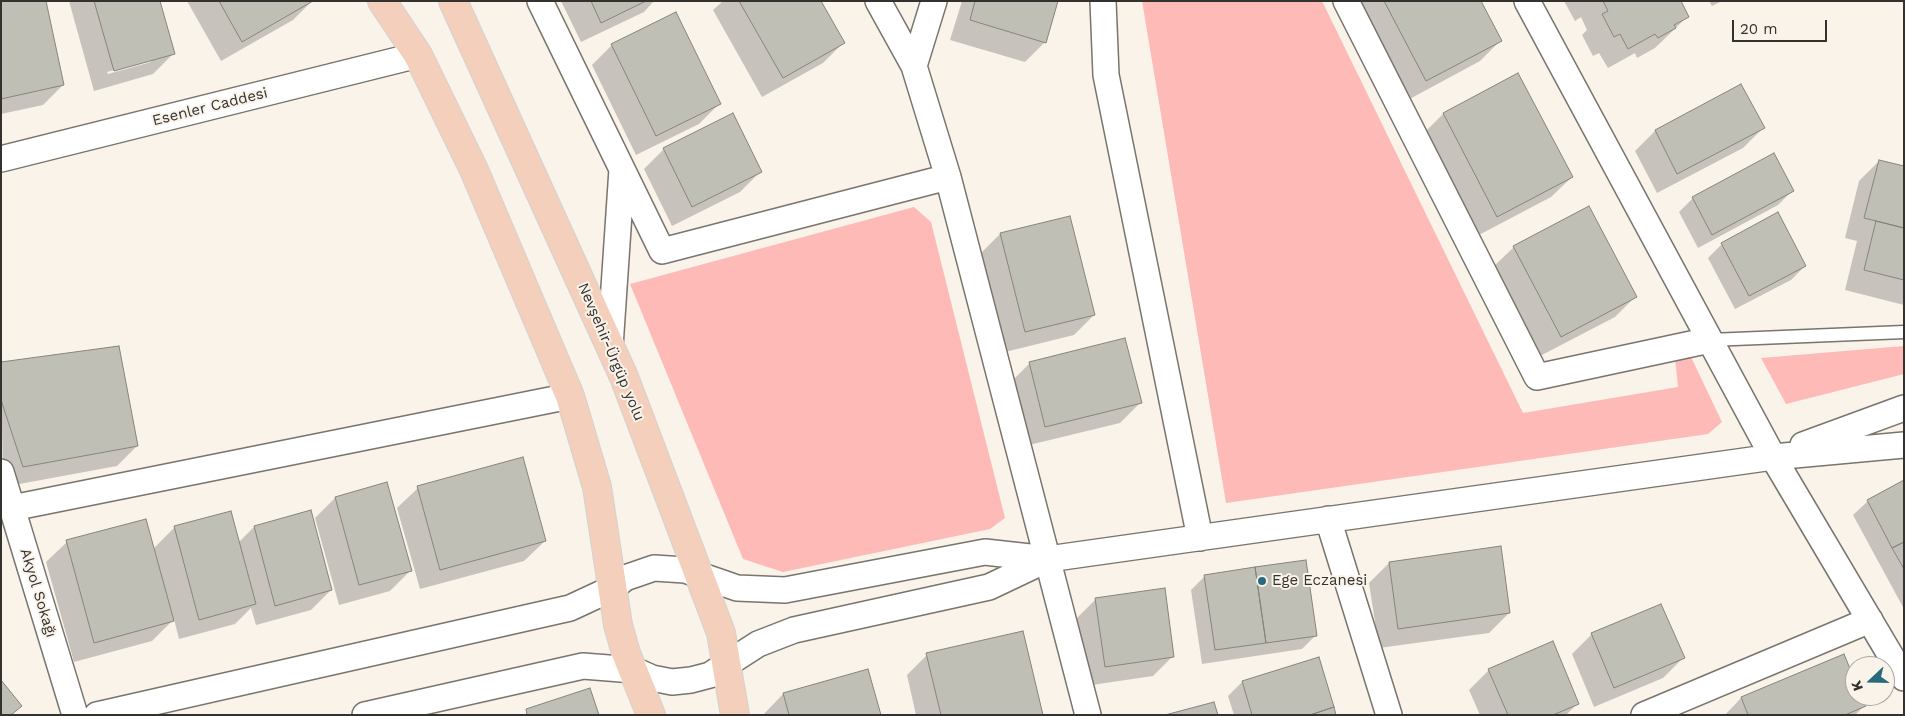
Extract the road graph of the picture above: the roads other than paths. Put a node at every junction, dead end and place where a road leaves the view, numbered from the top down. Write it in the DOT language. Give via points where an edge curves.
graph roads {
  1 [pos="382,1"];
  2 [pos="453,1"];
  3 [pos="540,1"];
  4 [pos="878,1"];
  5 [pos="934,1"];
  6 [pos="1104,1"];
  7 [pos="1346,1"];
  8 [pos="1527,1"];
  9 [pos="418,56"];
  10 [pos="914,66"];
  11 [pos="1,159"];
  12 [pos="622,170"];
  13 [pos="948,177"];
  14 [pos="1904,332"];
  15 [pos="1710,340"];
  16 [pos="610,346"];
  17 [pos="570,396"];
  18 [pos="1904,408"];
  19 [pos="1904,445"];
  20 [pos="1773,457"];
  21 [pos="1,472"];
  22 [pos="12,508"];
  23 [pos="1328,520"];
  24 [pos="1200,538"];
  25 [pos="1048,559"];
  26 [pos="698,576"];
  27 [pos="613,588"];
  28 [pos="1870,620"];
  29 [pos="728,665"];
  30 [pos="634,670"];
  31 [pos="1904,678"];
  32 [pos="389,712"];
  33 [pos="75,715"];
  34 [pos="97,715"];
  35 [pos="365,715"];
  36 [pos="651,715"];
  37 [pos="735,715"];
  38 [pos="1088,715"];
  39 [pos="1389,715"];
  40 [pos="1644,715"];
  1 -- 9 [label="highway"];
  2 -- 16 [label="highway, Nevşehir-Ürgüp yolu"];
  3 -- 12 [label="street"];
  4 -- 10 [label="street"];
  5 -- 10 [label="street"];
  6 -- 24 [label="street" via="1106,75"];
  7 -- 15 [label="street" via="1537,377"];
  8 -- 15 [label="street"];
  9 -- 11 [label="street, Esenler Caddesi"];
  9 -- 17 [label="highway" via="474,170"];
  10 -- 13 [label="street"];
  12 -- 13 [label="street" via="662,251"];
  12 -- 16 [label="street"];
  13 -- 25 [label="street"];
  14 -- 15 [label="lane"];
  15 -- 20 [label="street"];
  16 -- 26 [label="highway, Nevşehir-Ürgüp yolu"];
  17 -- 22 [label="street"];
  17 -- 27 [label="highway" via="596,487"];
  18 -- 20 [label="street"];
  19 -- 20 [label="street"];
  20 -- 23 [label="street"];
  20 -- 28 [label="street"];
  21 -- 22 [label="street, Akyol Sokağı"];
  22 -- 33 [label="street, Akyol Sokağı"];
  23 -- 24 [label="street"];
  23 -- 39 [label="street"];
  24 -- 25 [label="street"];
  25 -- 26 [label="street" via="985,552 785,590 737,588"];
  25 -- 29 [label="street" via="988,587 794,630 758,644"];
  25 -- 38 [label="street"];
  26 -- 27 [label="street" via="677,568 654,568 639,571"];
  26 -- 29 [label="highway, Nevşehir-Ürgüp yolu" via="721,633"];
  27 -- 30 [label="highway" via="618,625"];
  27 -- 34 [label="street" via="570,608"];
  28 -- 31 [label="street"];
  28 -- 40 [label="street"];
  29 -- 30 [label="street" via="710,675 672,682"];
  29 -- 37 [label="highway, Nevşehir-Ürgüp yolu"];
  30 -- 32 [label="street" via="583,666"];
  30 -- 36 [label="highway"];
  32 -- 35 [label="street"];
}
